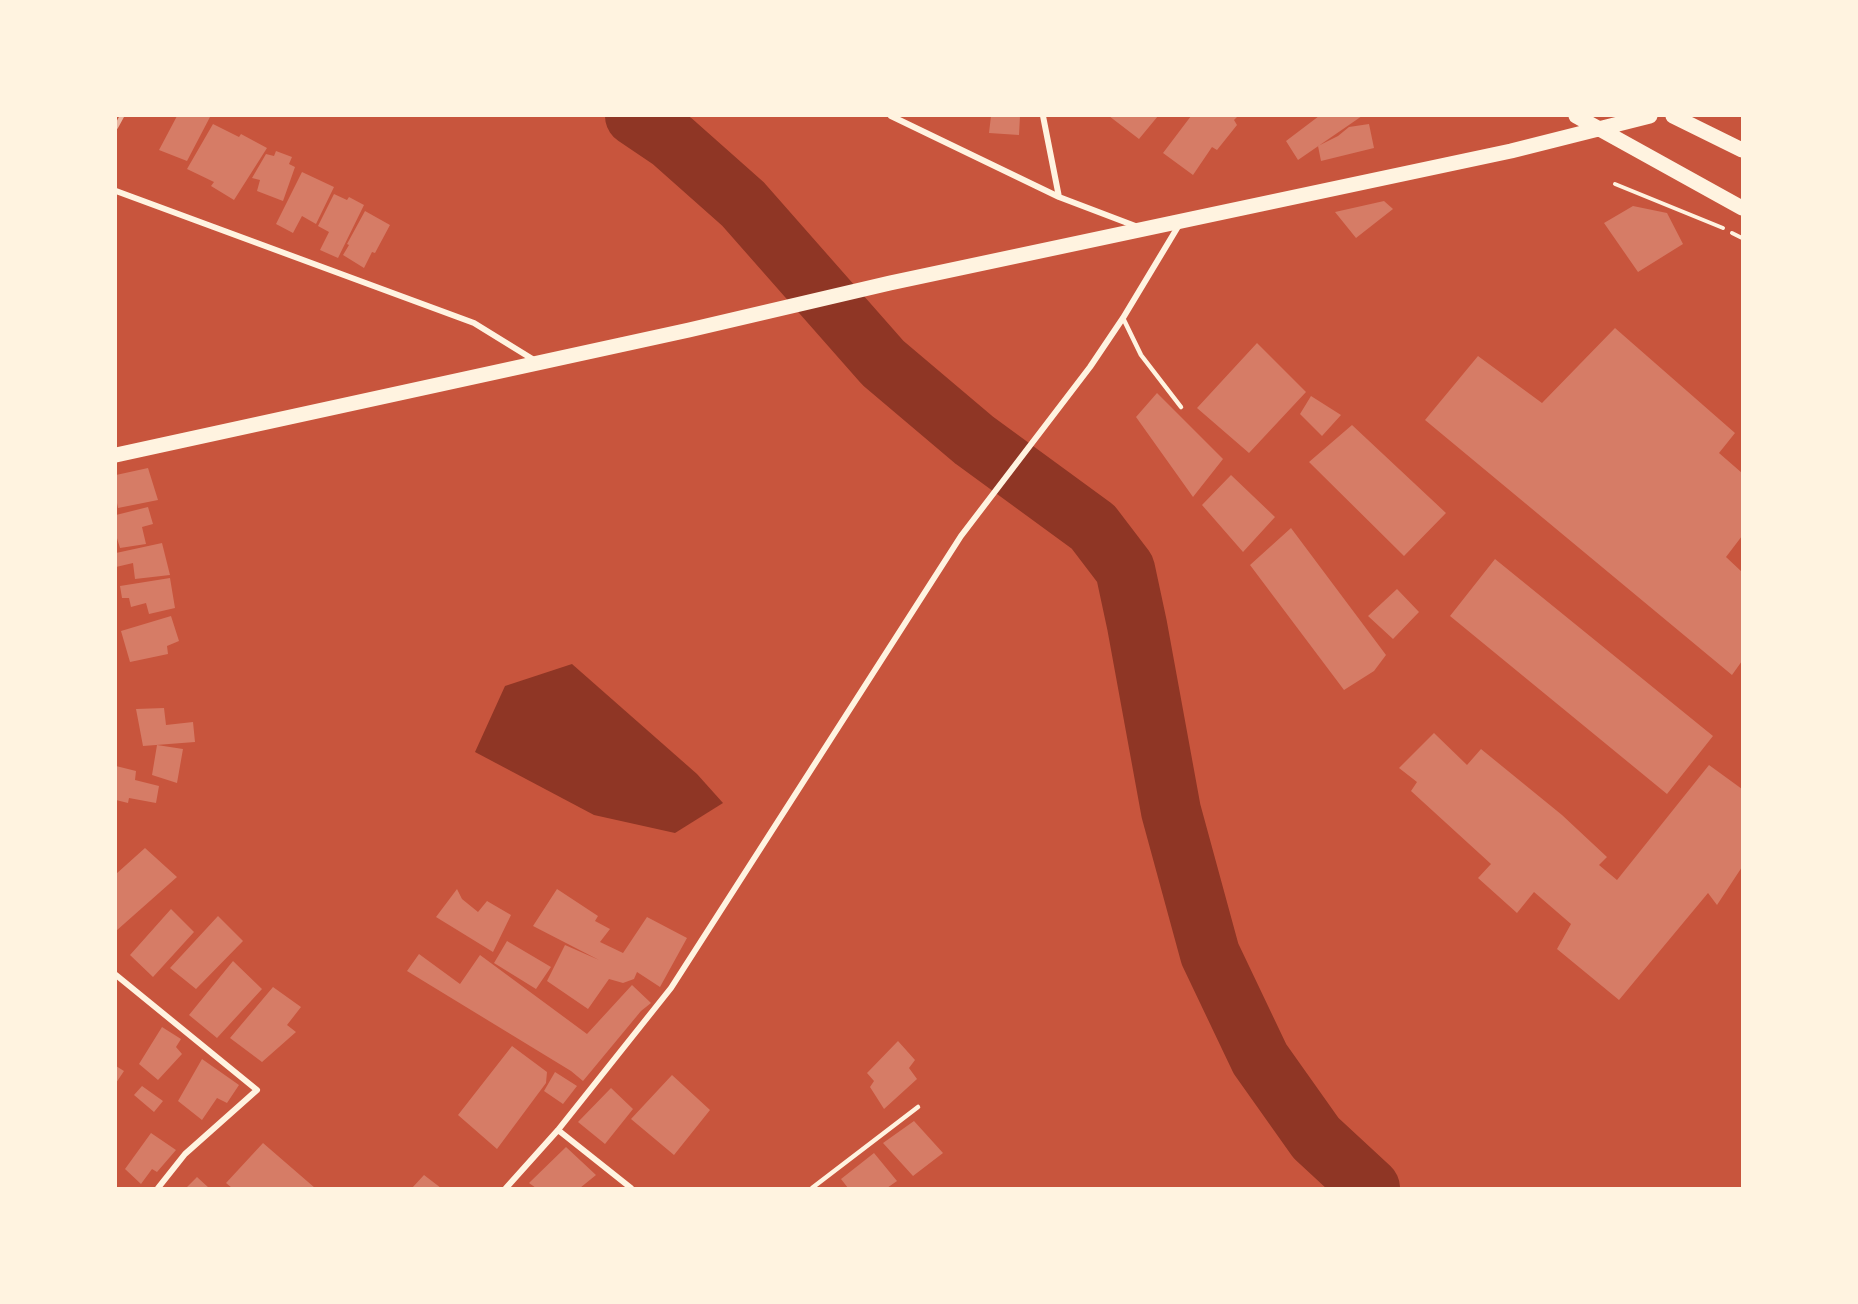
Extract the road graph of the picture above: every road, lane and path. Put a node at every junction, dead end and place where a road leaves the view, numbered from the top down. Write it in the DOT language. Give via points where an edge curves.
graph roads {
  1 [pos="891,116"];
  2 [pos="1043,116"];
  3 [pos="1576,116"];
  4 [pos="1650,116"];
  5 [pos="1673,116"];
  6 [pos="1598,129"];
  7 [pos="1743,150"];
  8 [pos="1615,184"];
  9 [pos="116,191"];
  10 [pos="1059,197"];
  11 [pos="1743,208"];
  12 [pos="1180,222"];
  13 [pos="1144,229"];
  14 [pos="1743,238"];
  15 [pos="1123,318"];
  16 [pos="538,363"];
  17 [pos="1181,407"];
  18 [pos="116,455"];
  19 [pos="116,975"];
  20 [pos="918,1107"];
  21 [pos="558,1130"];
  22 [pos="158,1188"];
  23 [pos="506,1188"];
  24 [pos="631,1188"];
  25 [pos="812,1188"];
  1 -- 10 [label="street"];
  2 -- 10 [label="street"];
  3 -- 6 [label="main road"];
  4 -- 6 [label="main road"];
  5 -- 7 [label="main road"];
  6 -- 11 [label="main road"];
  6 -- 12 [label="main road"];
  8 -- 14 [label="path"];
  9 -- 16 [label="street" via="474,323"];
  10 -- 13 [label="street"];
  12 -- 13 [label="main road"];
  12 -- 15 [label="street"];
  13 -- 16 [label="main road"];
  15 -- 17 [label="lane" via="1142,355"];
  15 -- 21 [label="street" via="961,536 671,988"];
  16 -- 18 [label="main road"];
  19 -- 22 [label="street" via="257,1090 185,1154"];
  20 -- 25 [label="lane"];
  21 -- 23 [label="street"];
  21 -- 24 [label="street"];
}
